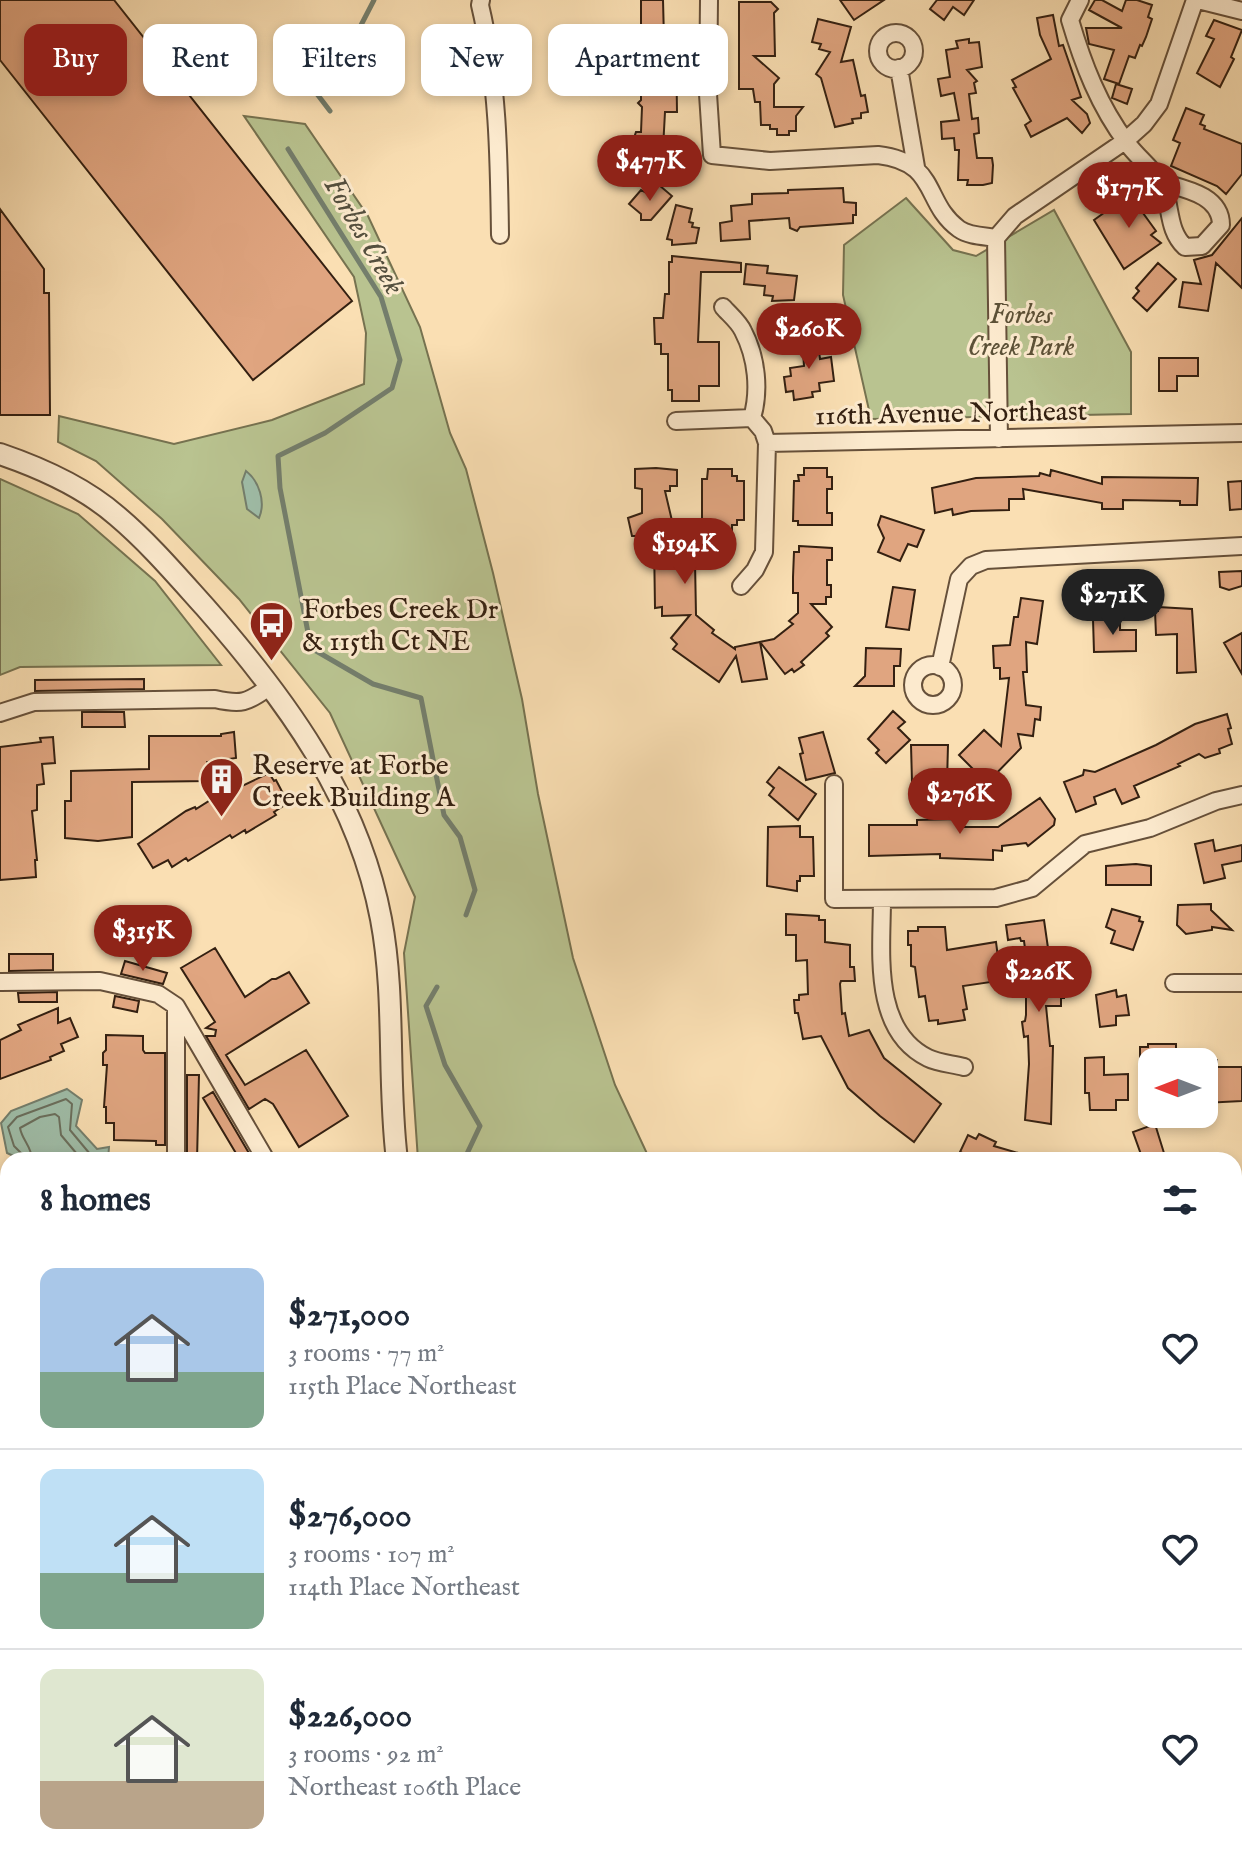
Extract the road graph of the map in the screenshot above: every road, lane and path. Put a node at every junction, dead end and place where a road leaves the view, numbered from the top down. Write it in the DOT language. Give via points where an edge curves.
graph roads {
  1 [pos="481,0"];
  2 [pos="709,0"];
  3 [pos="1080,0"];
  4 [pos="1196,0"];
  5 [pos="1242,11"];
  6 [pos="899,68"];
  7 [pos="1125,141"];
  8 [pos="916,167"];
  9 [pos="1161,182"];
  10 [pos="500,235"];
  11 [pos="996,238"];
  12 [pos="723,307"];
  13 [pos="752,418"];
  14 [pos="676,421"];
  15 [pos="1242,433"];
  16 [pos="999,439"];
  17 [pos="767,443"];
  18 [pos="0,454"];
  19 [pos="1242,546"];
  20 [pos="741,586"];
  21 [pos="940,667"];
  22 [pos="269,687"];
  23 [pos="0,713"];
  24 [pos="834,784"];
  25 [pos="1242,795"];
  26 [pos="882,899"];
  27 [pos="0,982"];
  28 [pos="1174,983"];
  29 [pos="1242,983"];
  30 [pos="176,1006"];
  31 [pos="964,1067"];
  32 [pos="176,1152"];
  33 [pos="261,1152"];
  34 [pos="396,1152"];
  1 -- 10 [label="street" via="498,136"];
  2 -- 8 [label="street" via="712,155 770,161 878,155"];
  3 -- 7 [label="street" via="1070,20 1085,70"];
  4 -- 5 [label="street"];
  4 -- 7 [label="street" via="1159,104"];
  6 -- 8 [label="street"];
  7 -- 9 [label="street"];
  7 -- 11 [label="street" via="1015,216"];
  8 -- 11 [label="street" via="961,230"];
  11 -- 16 [label="street"];
  12 -- 13 [label="street" via="743,330 755,367 757,403"];
  13 -- 14 [label="street"];
  13 -- 17 [label="street"];
  15 -- 16 [label="street, 116th Avenue Northeast"];
  16 -- 17 [label="street, 116th Avenue Northeast"];
  17 -- 20 [label="street" via="764,552"];
  18 -- 22 [label="street" via="39,467 116,514 227,633"];
  19 -- 21 [label="street" via="986,560 971,566 959,579"];
  22 -- 23 [label="street" via="236,704 215,699 34,702"];
  22 -- 34 [label="street" via="316,752 362,846 386,959"];
  24 -- 26 [label="street" via="834,899"];
  25 -- 26 [label="street" via="1150,828 1085,844 1032,888 996,898"];
  26 -- 31 [label="street" via="883,982 889,1012 905,1039 928,1058"];
  27 -- 30 [label="street" via="100,981 158,994"];
  28 -- 29 [label="street"];
  30 -- 32 [label="street"];
  30 -- 33 [label="street"];
}
